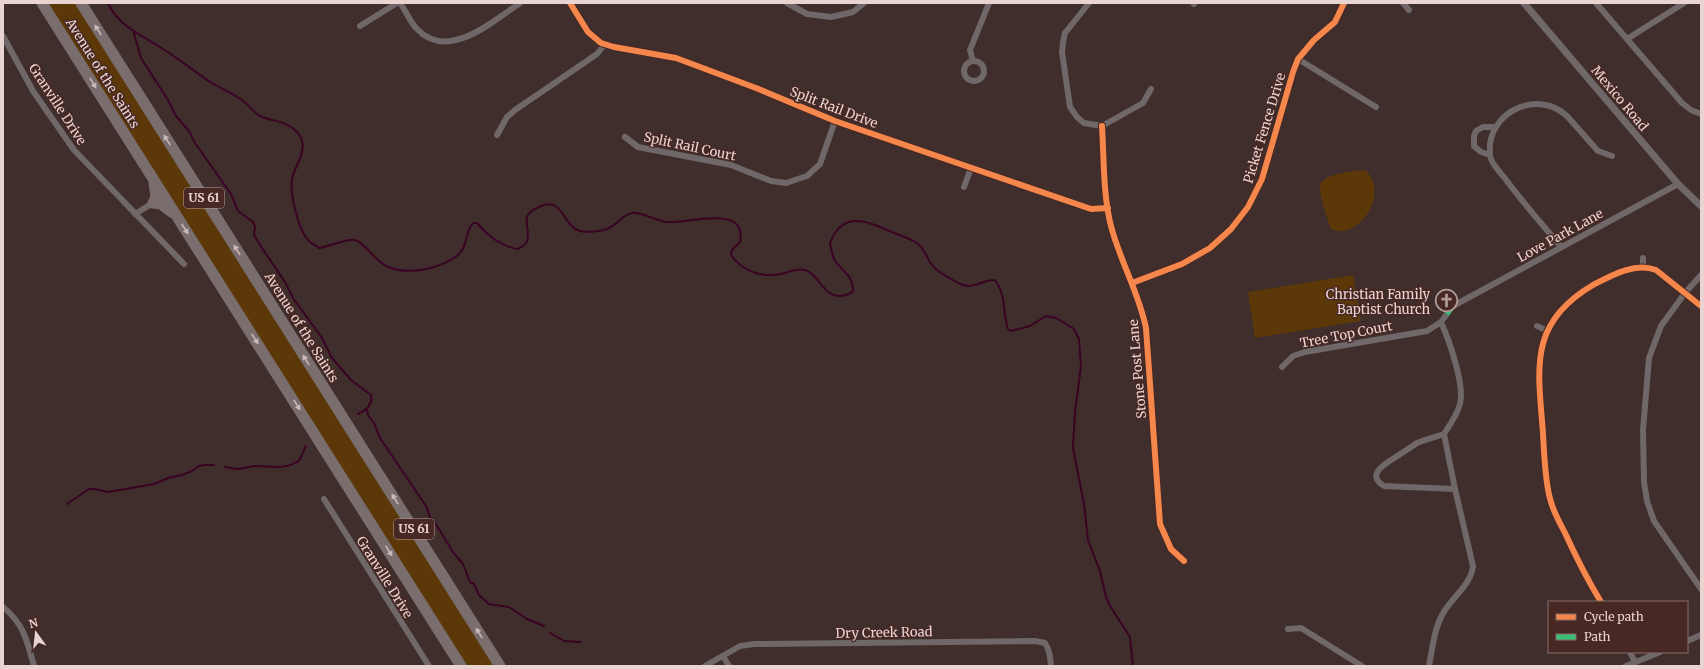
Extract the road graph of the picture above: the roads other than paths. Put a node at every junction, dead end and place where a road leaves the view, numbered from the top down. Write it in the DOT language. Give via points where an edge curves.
graph roads {
  1 [pos="42,3"];
  2 [pos="81,3"];
  3 [pos="397,3"];
  4 [pos="400,3"];
  5 [pos="520,3"];
  6 [pos="570,3"];
  7 [pos="787,3"];
  8 [pos="864,3"];
  9 [pos="989,3"];
  10 [pos="1089,3"];
  11 [pos="1344,3"];
  12 [pos="1403,3"];
  13 [pos="1525,3"];
  14 [pos="1596,3"];
  15 [pos="1684,3"];
  16 [pos="1409,10"];
  17 [pos="360,26"];
  18 [pos="3,36"];
  19 [pos="1627,39"];
  20 [pos="605,44"];
  21 [pos="5,45"];
  22 [pos="1298,59"];
  23 [pos="973,61"];
  24 [pos="1151,89"];
  25 [pos="1376,107"];
  26 [pos="1701,114"];
  27 [pos="835,121"];
  28 [pos="1102,126"];
  29 [pos="1495,127"];
  30 [pos="497,134"];
  31 [pos="625,137"];
  32 [pos="1490,155"];
  33 [pos="1612,156"];
  34 [pos="971,168"];
  35 [pos="154,179"];
  36 [pos="1678,184"];
  37 [pos="964,187"];
  38 [pos="153,203"];
  39 [pos="1701,206"];
  40 [pos="1108,208"];
  41 [pos="135,214"];
  42 [pos="176,215"];
  43 [pos="1561,246"];
  44 [pos="1643,258"];
  45 [pos="184,264"];
  46 [pos="1643,267"];
  47 [pos="1701,275"];
  48 [pos="1132,283"];
  49 [pos="1685,293"];
  50 [pos="1453,306"];
  51 [pos="1701,306"];
  52 [pos="1447,314"];
  53 [pos="1441,322"];
  54 [pos="1537,326"];
  55 [pos="1548,331"];
  56 [pos="1282,367"];
  57 [pos="1444,434"];
  58 [pos="1455,489"];
  59 [pos="324,499"];
  60 [pos="1184,561"];
  61 [pos="1701,589"];
  62 [pos="1600,601"];
  63 [pos="3,607"];
  64 [pos="1288,629"];
  65 [pos="1701,635"];
  66 [pos="1688,641"];
  67 [pos="1630,653"];
  68 [pos="1658,653"];
  69 [pos="723,656"];
  70 [pos="1635,662"];
  71 [pos="34,666"];
  72 [pos="429,666"];
  73 [pos="461,666"];
  74 [pos="500,666"];
  75 [pos="705,666"];
  76 [pos="729,666"];
  77 [pos="1051,666"];
  78 [pos="1362,666"];
  79 [pos="1430,666"];
  80 [pos="1626,666"];
  1 -- 35 [label="highway, Avenue of the Saints / US 61, one-way"];
  74 -- 2 [label="highway, Avenue of the Saints / US 61, one-way"];
  3 -- 17 [label="street"];
  4 -- 5 [label="street" via="417,29 428,38 445,42 462,40 478,32"];
  6 -- 20 [label="street, Split Rail Drive" via="588,32"];
  7 -- 8 [label="street" via="807,14 831,17 853,12"];
  9 -- 23 [label="street" via="970,50"];
  10 -- 28 [label="street" via="1065,33 1062,52 1070,107 1084,123"];
  11 -- 22 [label="street, Picket Fence Drive" via="1335,22 1314,40"];
  12 -- 16 [label="street"];
  13 -- 36 [label="street, Mexico Road"];
  14 -- 19 [label="street"];
  15 -- 19 [label="street"];
  18 -- 21 [label="street, Granville Drive"];
  19 -- 26 [label="street" via="1682,103"];
  20 -- 27 [label="street, Split Rail Drive" via="676,58"];
  20 -- 30 [label="street" via="597,54 515,110 507,117"];
  21 -- 41 [label="street, Granville Drive" via="74,150"];
  22 -- 25 [label="street"];
  22 -- 48 [label="street, Picket Fence Drive" via="1292,72 1262,180 1248,207 1231,229 1210,248 1182,264"];
  24 -- 28 [label="street" via="1143,103"];
  27 -- 31 [label="street, Split Rail Court" via="820,164 807,176 786,183 771,181 731,165 638,147"];
  27 -- 34 [label="street, Split Rail Drive"];
  28 -- 40 [label="street, Stone Post Lane"];
  29 -- 32 [label="street"];
  29 -- 32 [label="street" via="1483,127 1476,131 1474,136 1474,146"];
  29 -- 33 [label="street" via="1512,110 1524,105 1538,104 1551,107 1567,116 1598,151"];
  32 -- 43 [label="street" via="1495,166"];
  34 -- 37 [label="street"];
  34 -- 40 [label="street, Split Rail Drive" via="1091,209"];
  35 -- 38 [label="highway" via="156,197"];
  35 -- 42 [label="highway, Avenue of the Saints / US 61"];
  36 -- 39 [label="street, Mexico Road"];
  36 -- 43 [label="street, Love Park Lane"];
  38 -- 41 [label="street"];
  38 -- 42 [label="highway" via="161,204"];
  40 -- 48 [label="street, Stone Post Lane" via="1111,227"];
  41 -- 45 [label="street, Granville Drive"];
  42 -- 73 [label="highway, Avenue of the Saints / US 61, one-way"];
  43 -- 50 [label="street, Love Park Lane"];
  44 -- 46 [label="street"];
  46 -- 49 [label="street" via="1656,270"];
  46 -- 55 [label="street" via="1634,267 1608,276 1578,294 1553,321"];
  47 -- 49 [label="street"];
  48 -- 60 [label="street, Stone Post Lane" via="1143,311 1146,328 1160,524 1171,549"];
  49 -- 51 [label="street"];
  49 -- 61 [label="street" via="1661,326 1649,358 1643,430 1644,482 1654,521"];
  52 -- 53 [label="street"];
  53 -- 56 [label="street, Tree Top Court" via="1427,331 1305,352 1292,356"];
  53 -- 57 [label="street" via="1448,339 1461,395 1457,413"];
  54 -- 55 [label="street"];
  55 -- 62 [label="street" via="1538,370 1550,500 1585,575"];
  57 -- 58 [label="street"];
  57 -- 58 [label="street" via="1418,443 1385,463 1377,470 1376,478 1378,483 1384,486"];
  58 -- 79 [label="street" via="1474,566 1467,583 1445,610 1436,628"];
  59 -- 72 [label="street, Granville Drive"];
  63 -- 71 [label="street" via="14,616 24,632"];
  64 -- 78 [label="street" via="1301,628"];
  65 -- 66 [label="street"];
  67 -- 70 [label="street"];
  68 -- 70 [label="street"];
  69 -- 75 [label="street, Dry Creek Road"];
  69 -- 76 [label="street"];
  69 -- 77 [label="street, Dry Creek Road" via="740,646 754,644 1035,641 1045,644"];
  70 -- 80 [label="street"];
}
